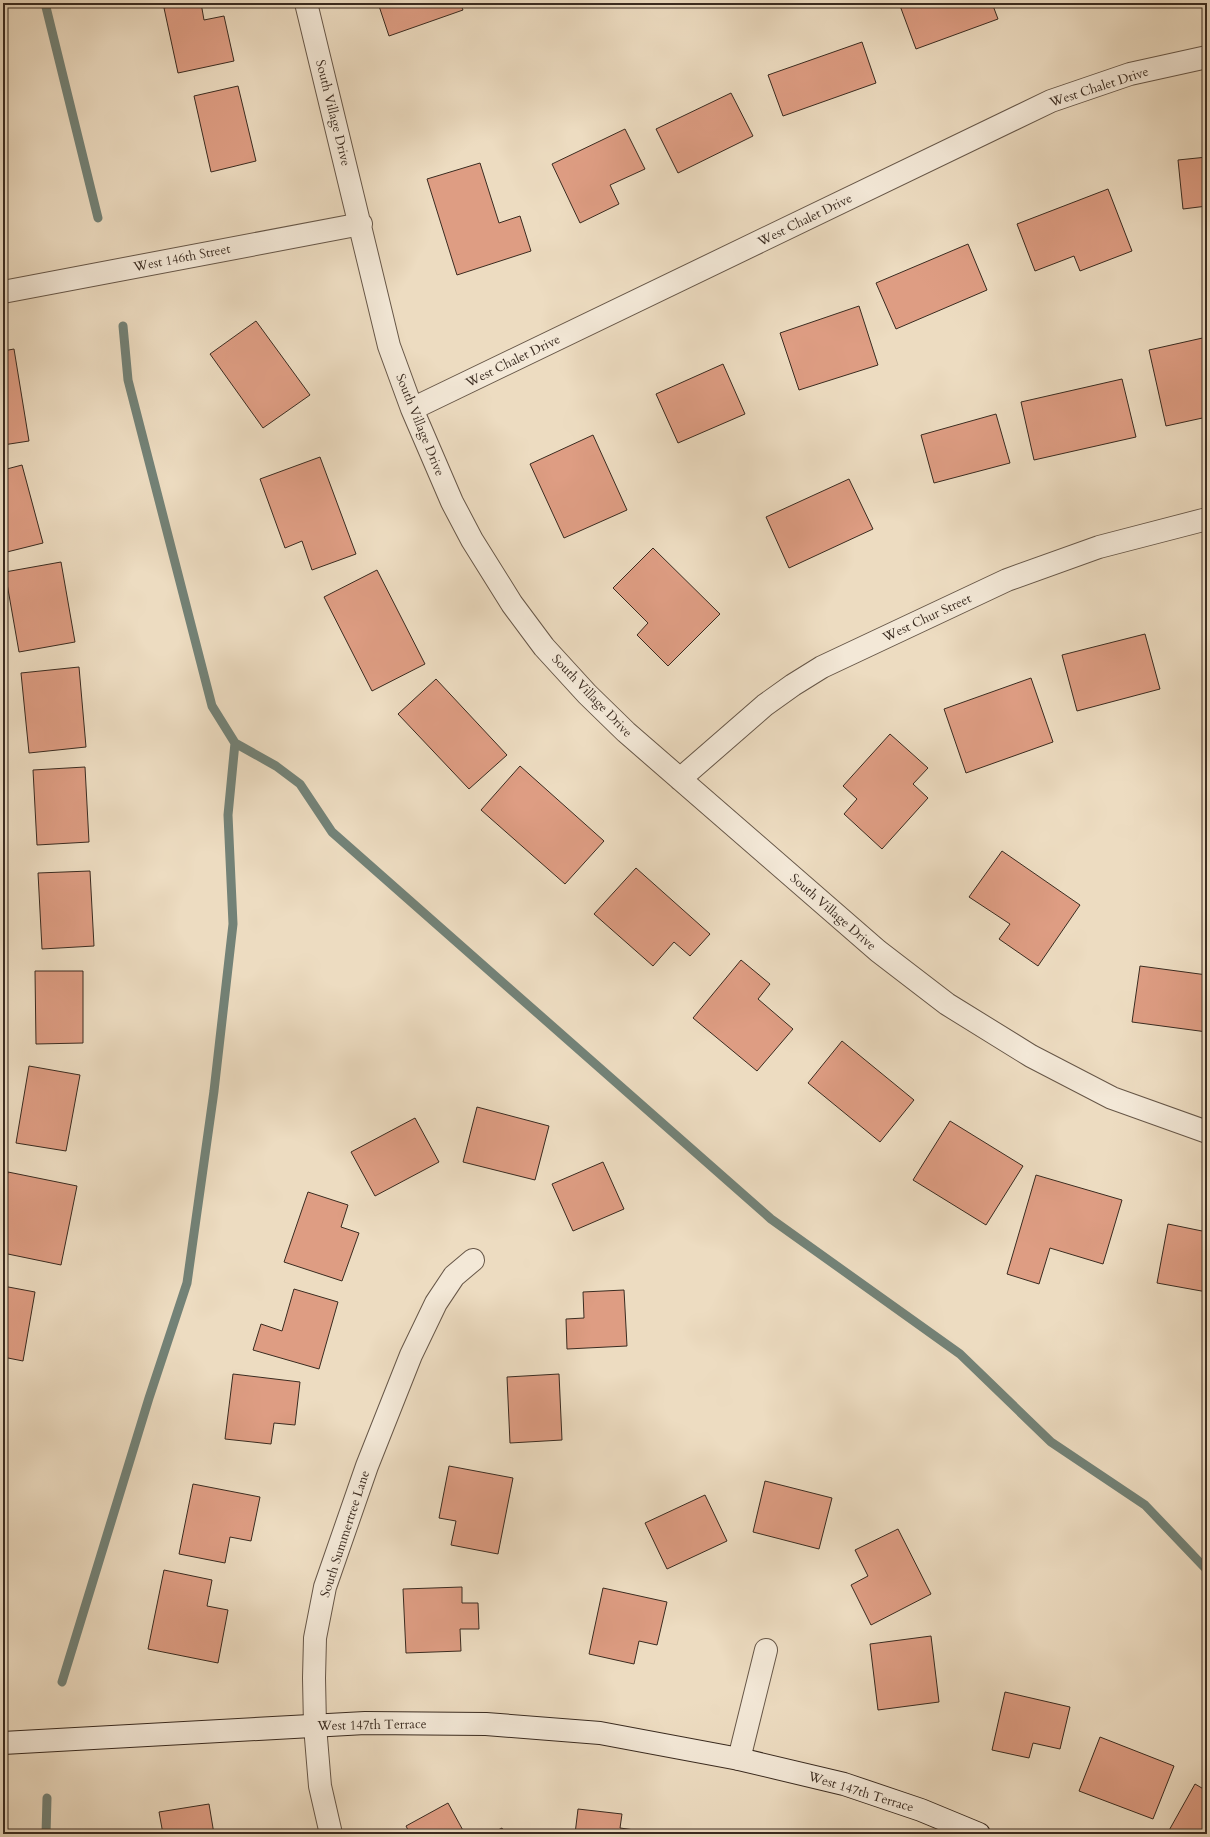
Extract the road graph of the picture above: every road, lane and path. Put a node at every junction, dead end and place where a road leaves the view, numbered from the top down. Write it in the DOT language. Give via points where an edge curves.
graph roads {
  1 [pos="306,3"];
  2 [pos="1207,57"];
  3 [pos="361,224"];
  4 [pos="3,292"];
  5 [pos="412,409"];
  6 [pos="1207,519"];
  7 [pos="680,779"];
  8 [pos="1207,1132"];
  9 [pos="473,1260"];
  10 [pos="766,1650"];
  11 [pos="315,1726"];
  12 [pos="3,1743"];
  13 [pos="739,1759"];
  14 [pos="331,1834"];
  15 [pos="979,1834"];
  1 -- 3 [label="street, South Village Drive"];
  2 -- 5 [label="street, West Chalet Drive" via="1130,74 1051,101"];
  3 -- 4 [label="street, West 146th Street"];
  3 -- 5 [label="street, South Village Drive" via="389,346"];
  5 -- 7 [label="street, South Village Drive" via="452,502 472,540 512,604 544,647 587,694"];
  6 -- 7 [label="street, West Chur Street" via="1099,547 1007,580 822,667 765,705"];
  7 -- 8 [label="street, South Village Drive" via="878,951 947,1004 1031,1056 1112,1098"];
  9 -- 11 [label="street, South Summertree Lane" via="454,1276 436,1303 411,1355 367,1466 325,1586 315,1638"];
  10 -- 13 [label="street"];
  11 -- 12 [label="street, West 147th Terrace"];
  11 -- 13 [label="street, West 147th Terrace" via="365,1723 494,1724 600,1733"];
  11 -- 14 [label="street, South Summertree Lane" via="320,1786"];
  13 -- 15 [label="street, West 147th Terrace" via="844,1784 921,1810"];
}
